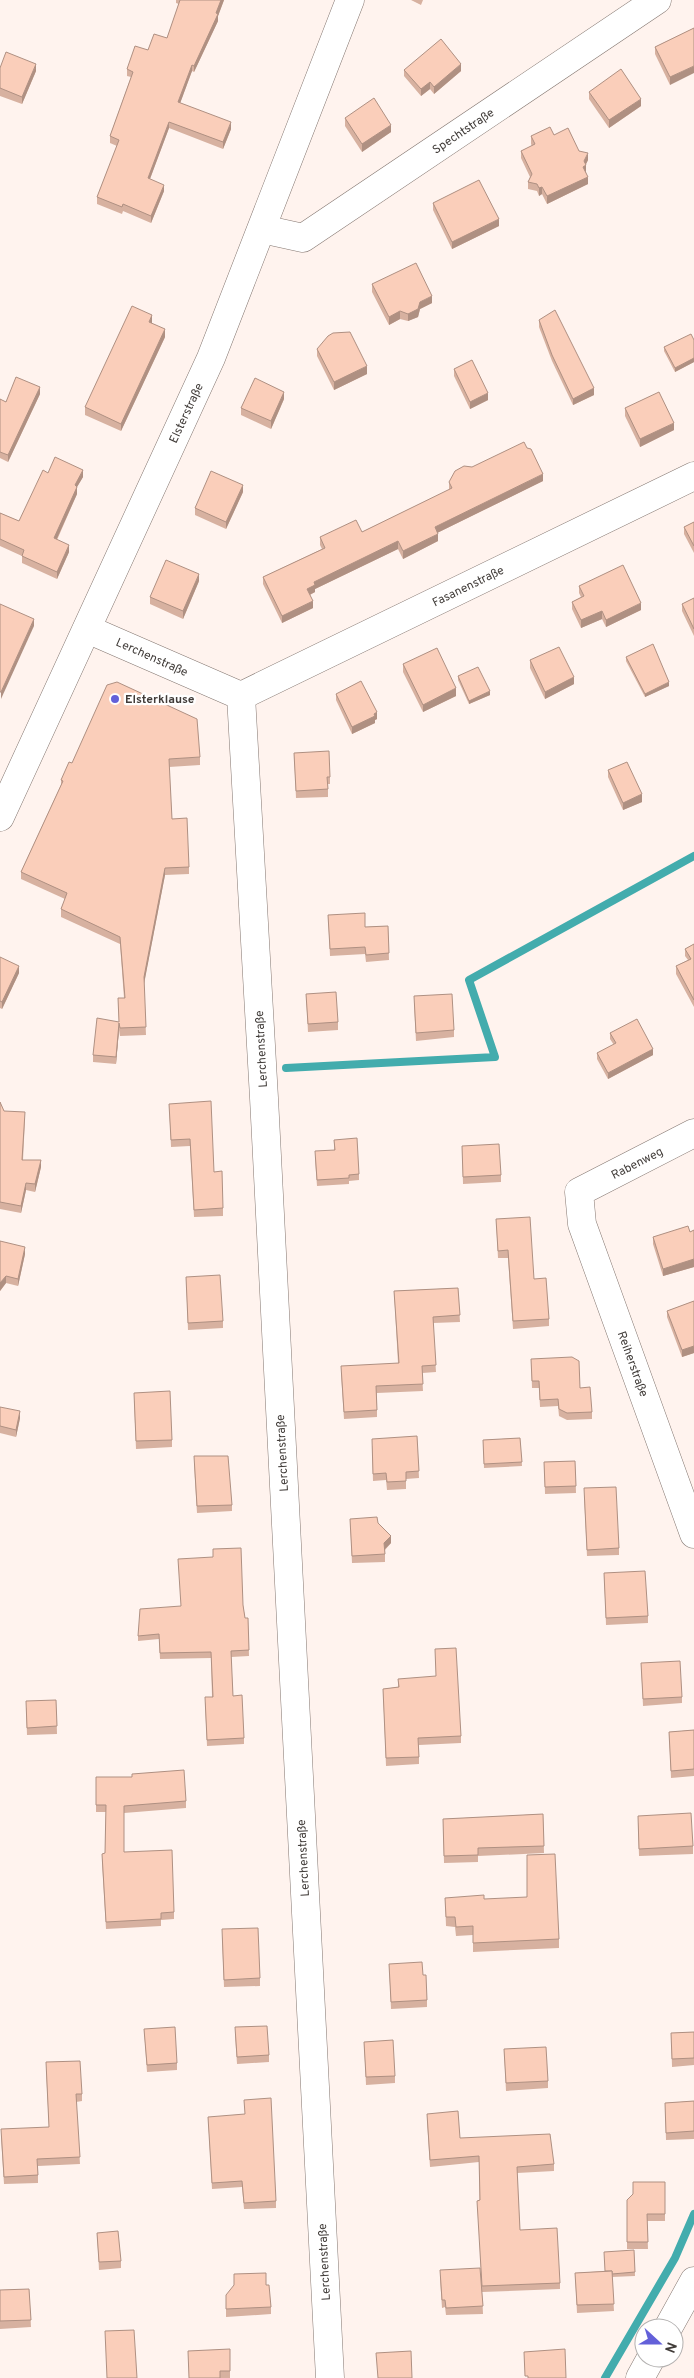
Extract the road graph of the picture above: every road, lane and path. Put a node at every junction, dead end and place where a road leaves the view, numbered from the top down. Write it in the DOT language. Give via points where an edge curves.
graph roads {
  1 [pos="350,0"];
  2 [pos="658,0"];
  3 [pos="262,230"];
  4 [pos="694,476"];
  5 [pos="87,629"];
  6 [pos="241,696"];
  7 [pos="0,816"];
  8 [pos="694,1133"];
  9 [pos="579,1192"];
  10 [pos="694,1534"];
  11 [pos="694,2281"];
  12 [pos="674,2318"];
  13 [pos="330,2378"];
  1 -- 3 [label="street, Elsterstraße"];
  2 -- 3 [label="street, Spechtstraße" via="303,238"];
  3 -- 5 [label="street, Elsterstraße" via="211,358"];
  4 -- 6 [label="street, Fasanenstraße"];
  5 -- 6 [label="street, Lerchenstraße"];
  5 -- 7 [label="street, Elsterstraße"];
  6 -- 13 [label="street, Lerchenstraße"];
  8 -- 9 [label="street, Rabenweg"];
  9 -- 10 [label="street, Reiherstraße" via="582,1224"];
  11 -- 12 [label="street"];
}
